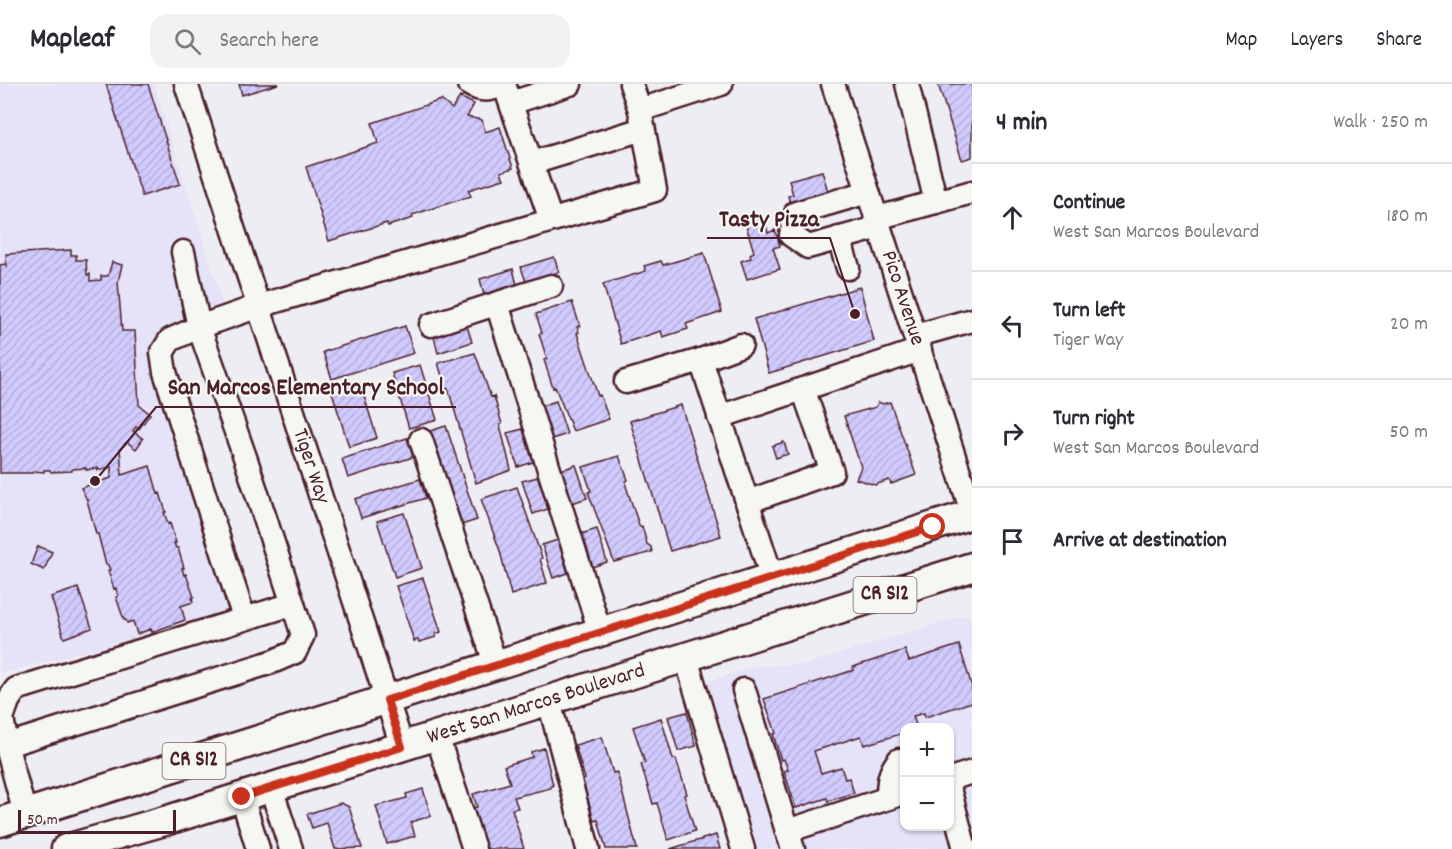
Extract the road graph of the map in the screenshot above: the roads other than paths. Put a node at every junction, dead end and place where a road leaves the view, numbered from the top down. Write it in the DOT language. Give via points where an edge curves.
graph roads {
  1 [pos="186,84"];
  2 [pos="469,84"];
  3 [pos="570,84"];
  4 [pos="631,84"];
  5 [pos="721,84"];
  6 [pos="833,84"];
  7 [pos="907,84"];
  8 [pos="506,90"];
  9 [pos="642,120"];
  10 [pos="531,163"];
  11 [pos="868,192"];
  12 [pos="972,192"];
  13 [pos="936,202"];
  14 [pos="551,220"];
  15 [pos="878,223"];
  16 [pos="839,238"];
  17 [pos="183,252"];
  18 [pos="848,268"];
  19 [pos="551,286"];
  20 [pos="497,304"];
  21 [pos="259,306"];
  22 [pos="972,320"];
  23 [pos="431,325"];
  24 [pos="199,327"];
  25 [pos="917,343"];
  26 [pos="741,345"];
  27 [pos="701,360"];
  28 [pos="626,382"];
  29 [pos="803,389"];
  30 [pos="719,417"];
  31 [pos="421,441"];
  32 [pos="747,502"];
  33 [pos="972,513"];
  34 [pos="972,567"];
  35 [pos="772,578"];
  36 [pos="293,604"];
  37 [pos="244,618"];
  38 [pos="600,632"];
  39 [pos="686,658"];
  40 [pos="496,666"];
  41 [pos="744,690"];
  42 [pos="387,700"];
  43 [pos="549,701"];
  44 [pos="437,736"];
  45 [pos="7,745"];
  46 [pos="402,747"];
  47 [pos="899,760"];
  48 [pos="972,772"];
  49 [pos="954,778"];
  50 [pos="271,788"];
  51 [pos="896,796"];
  52 [pos="242,797"];
  53 [pos="954,808"];
  54 [pos="12,818"];
  55 [pos="790,840"];
  56 [pos="66,849"];
  57 [pos="258,849"];
  58 [pos="291,849"];
  59 [pos="474,849"];
  60 [pos="588,849"];
  61 [pos="743,849"];
  62 [pos="964,849"];
  1 -- 21 [label="street, Tiger Way"];
  2 -- 8 [label="street" via="486,90"];
  3 -- 8 [label="street"];
  4 -- 9 [label="street"];
  5 -- 9 [label="street"];
  6 -- 11 [label="street, Pico Avenue"];
  7 -- 13 [label="street"];
  8 -- 10 [label="street"];
  9 -- 10 [label="street"];
  9 -- 14 [label="street" via="655,190"];
  10 -- 14 [label="street"];
  11 -- 15 [label="street, Pico Avenue"];
  11 -- 16 [label="street" via="796,213 791,235 808,247"];
  12 -- 13 [label="street"];
  13 -- 15 [label="street"];
  14 -- 21 [label="street"];
  15 -- 16 [label="street"];
  15 -- 25 [label="street, Pico Avenue"];
  16 -- 18 [label="street"];
  17 -- 24 [label="street"];
  19 -- 20 [label="street"];
  20 -- 23 [label="street"];
  20 -- 38 [label="street"];
  21 -- 24 [label="street"];
  21 -- 42 [label="street, Tiger Way"];
  22 -- 25 [label="street"];
  24 -- 36 [label="street"];
  24 -- 37 [label="street" via="170,340 162,353"];
  25 -- 29 [label="street"];
  25 -- 33 [label="street, Pico Avenue"];
  26 -- 27 [label="street"];
  27 -- 28 [label="street"];
  27 -- 30 [label="street"];
  29 -- 30 [label="street"];
  29 -- 32 [label="street" via="832,472"];
  30 -- 32 [label="street"];
  31 -- 40 [label="street"];
  32 -- 35 [label="street"];
  33 -- 35 [label="main road, CR S12"];
  34 -- 39 [label="main road, West San Marcos Boulevard / CR S12"];
  35 -- 38 [label="main road, CR S12"];
  36 -- 37 [label="street"];
  36 -- 45 [label="street" via="303,635 295,652"];
  37 -- 45 [label="street" via="16,689 2,718"];
  38 -- 40 [label="main road, CR S12"];
  39 -- 43 [label="main road, West San Marcos Boulevard / CR S12"];
  39 -- 61 [label="street"];
  40 -- 42 [label="main road, CR S12"];
  41 -- 55 [label="street"];
  42 -- 46 [label="street, Tiger Way"];
  42 -- 54 [label="main road, CR S12"];
  43 -- 44 [label="main road, West San Marcos Boulevard / CR S12"];
  43 -- 60 [label="street"];
  44 -- 46 [label="main road, West San Marcos Boulevard / CR S12"];
  44 -- 59 [label="street"];
  45 -- 54 [label="street"];
  46 -- 50 [label="main road, West San Marcos Boulevard / CR S12"];
  47 -- 51 [label="street" via="888,782"];
  48 -- 49 [label="street"];
  50 -- 52 [label="main road, West San Marcos Boulevard / CR S12"];
  50 -- 58 [label="street"];
  51 -- 55 [label="street"];
  52 -- 56 [label="main road, West San Marcos Boulevard / CR S12"];
  52 -- 57 [label="street"];
  53 -- 62 [label="street"];
}
